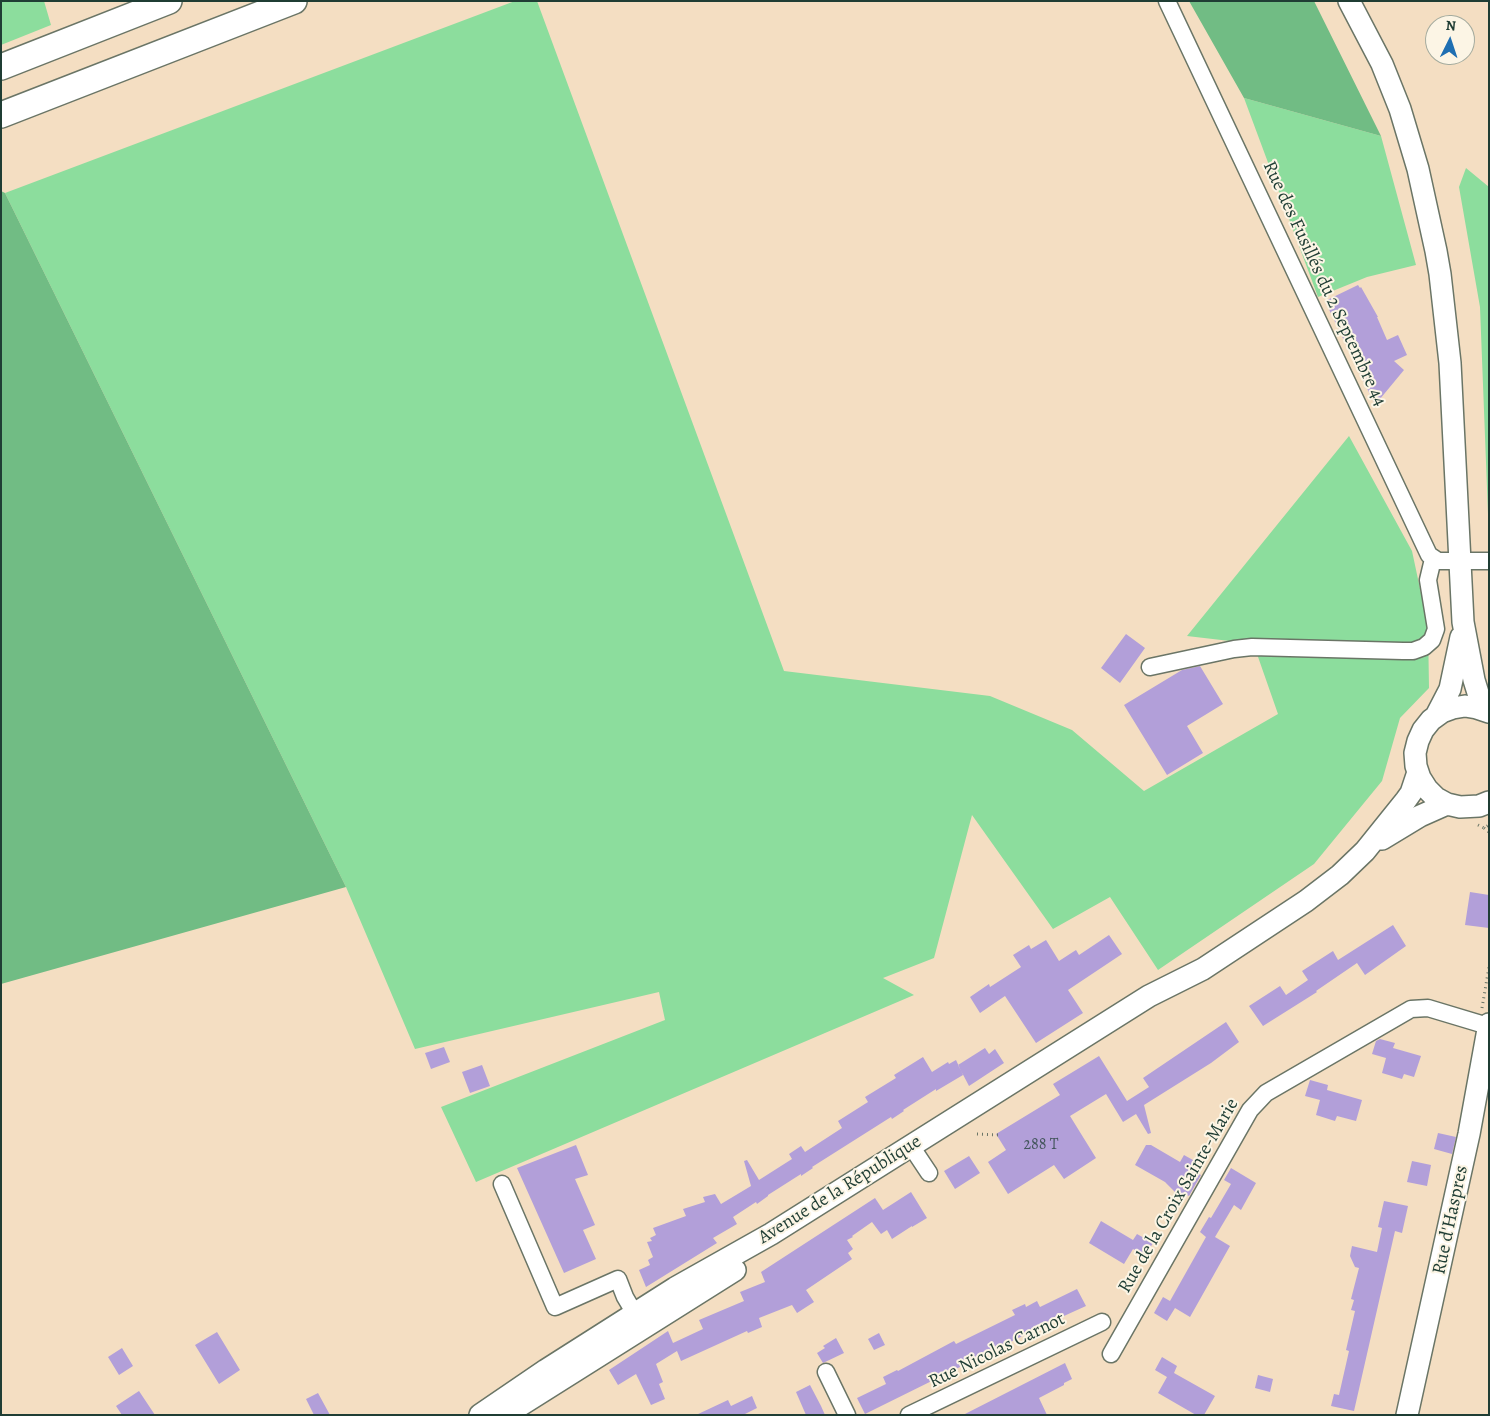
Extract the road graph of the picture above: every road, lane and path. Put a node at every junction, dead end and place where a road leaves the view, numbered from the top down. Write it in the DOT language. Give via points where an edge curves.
graph roads {
  1 [pos="169,1"];
  2 [pos="294,1"];
  3 [pos="1166,1"];
  4 [pos="1350,1"];
  5 [pos="1360,1"];
  6 [pos="1,67"];
  7 [pos="1391,83"];
  8 [pos="1,116"];
  9 [pos="1433,559"];
  10 [pos="1461,561"];
  11 [pos="1489,561"];
  12 [pos="1463,622"];
  13 [pos="1150,666"];
  14 [pos="1486,710"];
  15 [pos="1436,716"];
  16 [pos="1418,772"];
  17 [pos="1447,804"];
  18 [pos="1484,813"];
  19 [pos="1489,832"];
  20 [pos="1365,851"];
  21 [pos="1489,967"];
  22 [pos="1486,1024"];
  23 [pos="977,1134"];
  24 [pos="1000,1135"];
  25 [pos="914,1151"];
  26 [pos="929,1173"];
  27 [pos="502,1184"];
  28 [pos="639,1321"];
  29 [pos="1102,1322"];
  30 [pos="1111,1354"];
  31 [pos="826,1372"];
  32 [pos="480,1415"];
  33 [pos="505,1415"];
  34 [pos="847,1415"];
  35 [pos="909,1415"];
  36 [pos="1407,1415"];
  1 -- 6 [label="highway"];
  2 -- 8 [label="highway"];
  3 -- 9 [label="street, Rue des Fusillés du 2 Septembre 44"];
  4 -- 7 [label="main road"];
  5 -- 7 [label="main road"];
  7 -- 10 [label="main road" via="1418,169 1440,274 1450,363"];
  9 -- 10 [label="street"];
  9 -- 13 [label="street" via="1428,580 1436,629 1432,640 1424,647 1413,651 1252,647"];
  10 -- 11 [label="street"];
  10 -- 12 [label="main road"];
  12 -- 14 [label="main road" via="1475,688"];
  12 -- 15 [label="main road" via="1448,696"];
  14 -- 15 [label="main road" via="1459,707"];
  15 -- 16 [label="main road" via="1427,724 1418,741 1415,753"];
  16 -- 17 [label="main road" via="1431,794"];
  16 -- 20 [label="main road, Avenue de la République" via="1406,800"];
  17 -- 18 [label="main road"];
  17 -- 20 [label="main road, Avenue de la République" via="1420,816"];
  18 -- 19 [label="path"];
  20 -- 25 [label="main road, Avenue de la République" via="1306,901 1203,968 1149,996"];
  21 -- 22 [label="path"];
  22 -- 30 [label="street, Rue de la Croix Sainte-Marie" via="1428,1008 1411,1009 1260,1098 1250,1110"];
  22 -- 36 [label="main road, Rue d'Haspres" via="1470,1134"];
  23 -- 24 [label="path"];
  25 -- 26 [label="street"];
  25 -- 28 [label="main road, Avenue de la République" via="675,1288"];
  27 -- 28 [label="street" via="555,1307 618,1279"];
  28 -- 32 [label="main road, Avenue de la République" via="546,1370"];
  28 -- 33 [label="main road, Avenue de la République"];
  29 -- 35 [label="street, Rue Nicolas Carnot"];
  31 -- 34 [label="street"];
}
